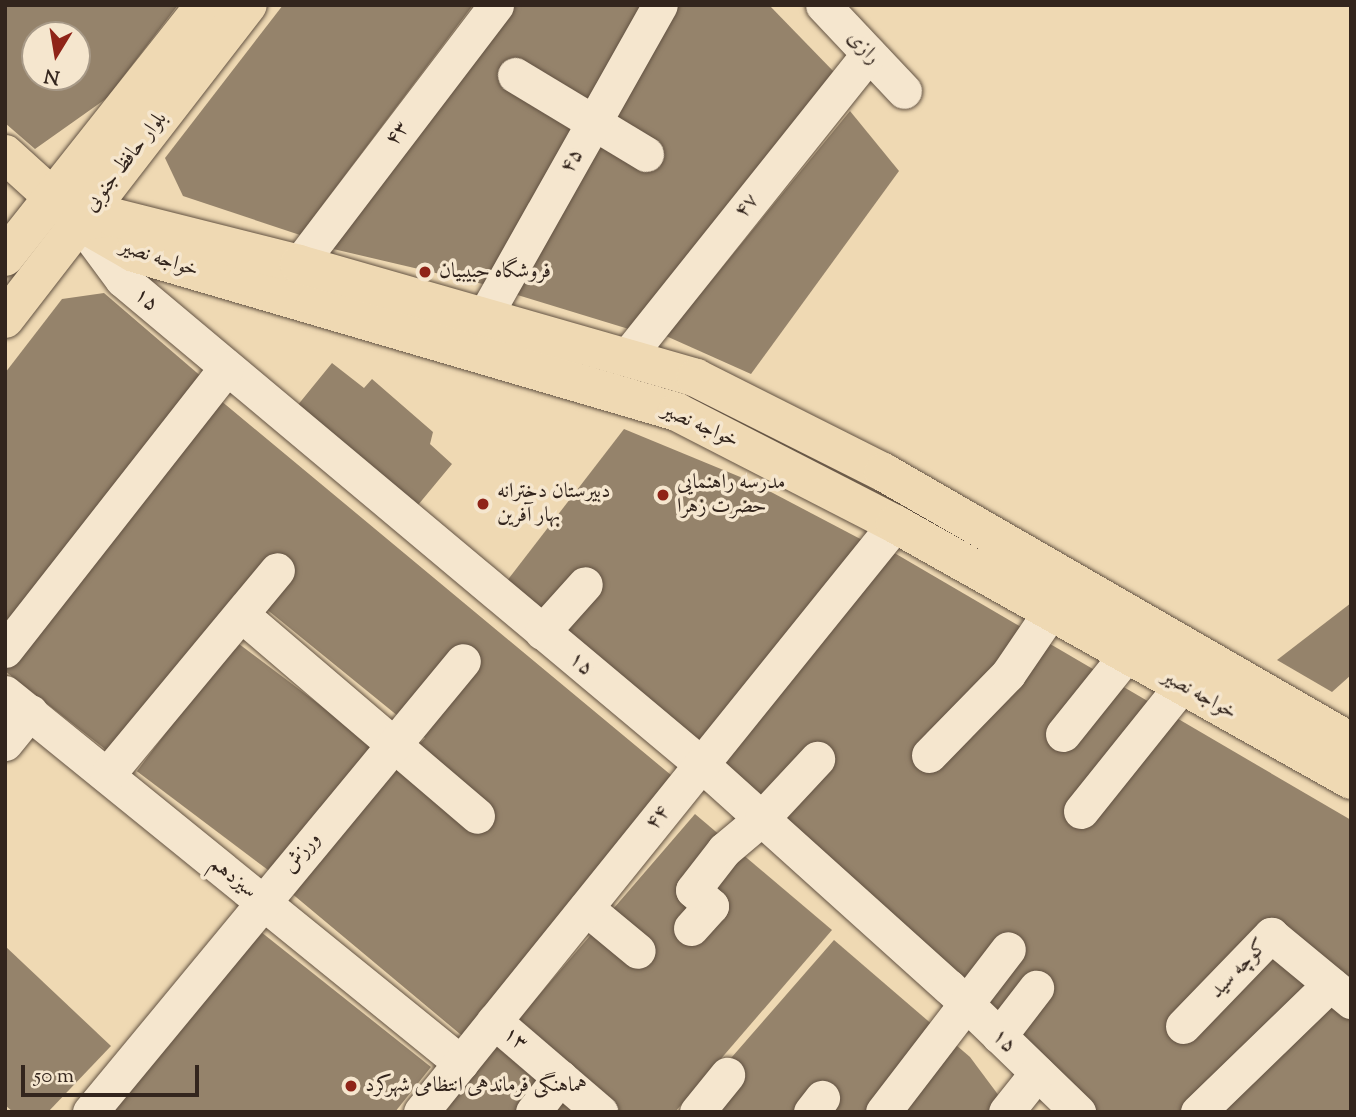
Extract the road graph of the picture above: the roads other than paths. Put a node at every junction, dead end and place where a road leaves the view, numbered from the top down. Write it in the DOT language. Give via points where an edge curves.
graph roads {
  1 [pos="205,5"];
  2 [pos="248,5"];
  3 [pos="496,5"];
  4 [pos="660,5"];
  5 [pos="822,5"];
  6 [pos="869,54"];
  7 [pos="515,75"];
  8 [pos="904,91"];
  9 [pos="594,122"];
  10 [pos="5,154"];
  11 [pos="646,154"];
  12 [pos="52,196"];
  13 [pos="80,222"];
  14 [pos="138,239"];
  15 [pos="5,257"];
  16 [pos="299,264"];
  17 [pos="484,317"];
  18 [pos="5,319"];
  19 [pos="626,358"];
  20 [pos="226,368"];
  21 [pos="895,524"];
  22 [pos="277,570"];
  23 [pos="585,584"];
  24 [pos="1051,611"];
  25 [pos="242,615"];
  26 [pos="542,632"];
  27 [pos="5,650"];
  28 [pos="1127,654"];
  29 [pos="463,661"];
  30 [pos="1182,685"];
  31 [pos="18,703"];
  32 [pos="1063,734"];
  33 [pos="1351,742"];
  34 [pos="5,743"];
  35 [pos="393,744"];
  36 [pos="929,755"];
  37 [pos="817,759"];
  38 [pos="701,764"];
  39 [pos="107,775"];
  40 [pos="1351,780"];
  41 [pos="1081,811"];
  42 [pos="477,816"];
  43 [pos="762,818"];
  44 [pos="262,902"];
  45 [pos="586,908"];
  46 [pos="691,928"];
  47 [pos="1008,948"];
  48 [pos="638,951"];
  49 [pos="1036,988"];
  50 [pos="1340,993"];
  51 [pos="966,1003"];
  52 [pos="494,1021"];
  53 [pos="1183,1026"];
  54 [pos="999,1036"];
  55 [pos="461,1063"];
  56 [pos="1037,1073"];
  57 [pos="727,1075"];
  58 [pos="560,1077"];
  59 [pos="90,1112"];
  60 [pos="421,1112"];
  61 [pos="533,1112"];
  62 [pos="600,1112"];
  63 [pos="697,1112"];
  64 [pos="883,1112"];
  65 [pos="1006,1112"];
  66 [pos="1078,1112"];
  67 [pos="1198,1112"];
  1 -- 12 [label="main road, بلوار حافظ جنوبی"];
  2 -- 13 [label="main road, بلوار حافظ جنوبی"];
  3 -- 16 [label="street, ۴۳"];
  4 -- 9 [label="street, ۴۵"];
  5 -- 6 [label="street, رازی"];
  6 -- 8 [label="street, رازی"];
  6 -- 19 [label="street, ۴۷"];
  7 -- 9 [label="street"];
  9 -- 11 [label="street"];
  9 -- 17 [label="street, ۴۵"];
  10 -- 12 [label="main road"];
  12 -- 13 [label="main road"];
  12 -- 15 [label="main road, بلوار حافظ جنوبی"];
  13 -- 14 [label="main road, خواجه نصیر" via="112,217"];
  13 -- 18 [label="main road, بلوار حافظ جنوبی"];
  13 -- 20 [label="street, ۱۵" via="122,279"];
  14 -- 16 [label="main road, خواجه نصیر"];
  14 -- 21 [label="main road, خواجه نصیر" via="677,412"];
  16 -- 17 [label="main road, خواجه نصیر"];
  17 -- 19 [label="main road, خواجه نصیر"];
  19 -- 33 [label="main road, خواجه نصیر" via="696,377 883,471"];
  20 -- 26 [label="street, ۱۵"];
  20 -- 27 [label="street"];
  21 -- 24 [label="main road, خواجه نصیر"];
  21 -- 38 [label="street, ۴۴"];
  22 -- 25 [label="street"];
  23 -- 26 [label="street"];
  24 -- 28 [label="main road, خواجه نصیر"];
  24 -- 36 [label="street" via="1008,674"];
  25 -- 35 [label="street"];
  25 -- 39 [label="street"];
  26 -- 38 [label="street, ۱۵"];
  28 -- 30 [label="main road, خواجه نصیر"];
  28 -- 32 [label="street"];
  29 -- 35 [label="street, ورزش"];
  30 -- 40 [label="main road, خواجه نصیر"];
  30 -- 41 [label="street"];
  31 -- 34 [label="street"];
  31 -- 39 [label="street, سیزدهم"];
  35 -- 42 [label="street"];
  35 -- 44 [label="street, ورزش"];
  37 -- 43 [label="street"];
  38 -- 43 [label="street, ۱۵"];
  38 -- 45 [label="street, ۴۴"];
  39 -- 44 [label="street, سیزدهم"];
  43 -- 46 [label="street" via="724,850 693,890 710,906"];
  43 -- 51 [label="street, ۱۵" via="909,935"];
  44 -- 55 [label="street, سیزدهم"];
  44 -- 59 [label="street, ورزش"];
  45 -- 48 [label="street"];
  45 -- 52 [label="street, ۴۴"];
  47 -- 51 [label="street"];
  49 -- 54 [label="street"];
  50 -- 53 [label="street, کوچه سید" via="1271,935"];
  50 -- 67 [label="street"];
  51 -- 54 [label="street, ۱۵"];
  51 -- 64 [label="street"];
  52 -- 55 [label="street, ۴۴"];
  52 -- 58 [label="street, ۱۳"];
  54 -- 56 [label="street, ۱۵"];
  55 -- 60 [label="street, ۴۴"];
  56 -- 65 [label="street"];
  56 -- 66 [label="street, ۱۵"];
  57 -- 63 [label="street"];
  58 -- 61 [label="street"];
  58 -- 62 [label="street, ۱۳"];
}
